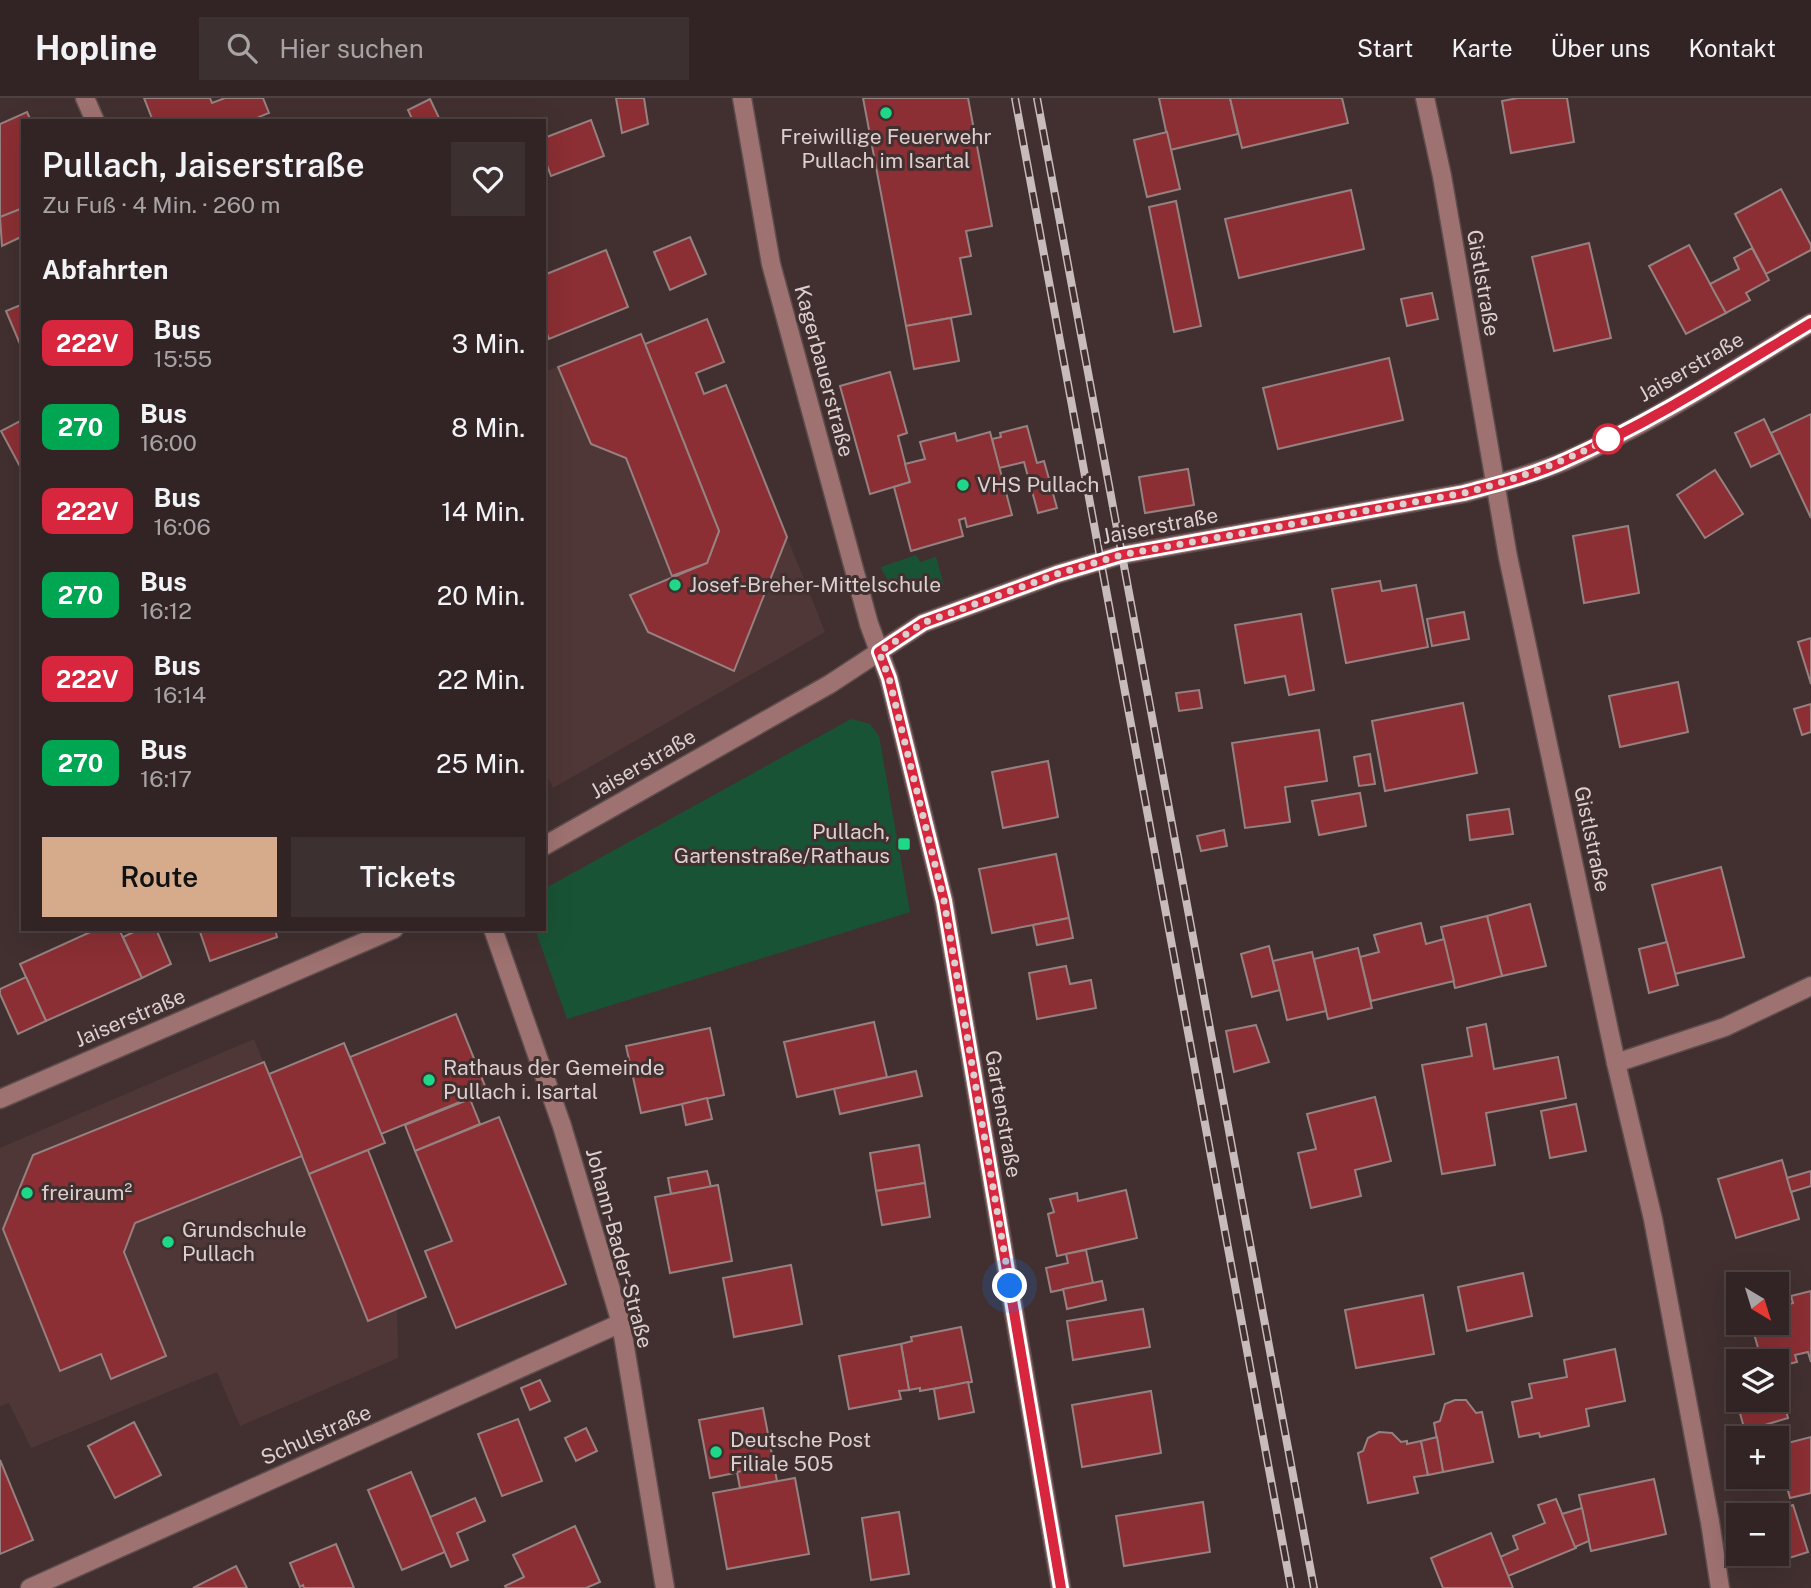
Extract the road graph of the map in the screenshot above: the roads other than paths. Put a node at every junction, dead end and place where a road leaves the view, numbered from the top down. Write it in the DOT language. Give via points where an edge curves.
graph roads {
  1 [pos="85,98"];
  2 [pos="742,98"];
  3 [pos="1425,98"];
  4 [pos="94,119"];
  5 [pos="1811,323"];
  6 [pos="1495,485"];
  7 [pos="879,652"];
  8 [pos="546,845"];
  9 [pos="389,931"];
  10 [pos="494,931"];
  11 [pos="1811,986"];
  12 [pos="1616,1063"];
  13 [pos="0,1099"];
  14 [pos="621,1323"];
  15 [pos="30,1588"];
  16 [pos="665,1588"];
  17 [pos="1061,1588"];
  18 [pos="1720,1588"];
  1 -- 4 [label="street"];
  2 -- 7 [label="street, Kagerbauerstraße" via="771,264"];
  3 -- 6 [label="street, Gistlstraße"];
  5 -- 6 [label="street, Jaiserstraße" via="1666,410 1565,461"];
  6 -- 7 [label="street, Jaiserstraße" via="1121,555 923,623"];
  6 -- 12 [label="street, Gistlstraße"];
  7 -- 8 [label="street, Jaiserstraße"];
  7 -- 17 [label="street, Gartenstraße" via="944,901"];
  9 -- 13 [label="street, Jaiserstraße"];
  10 -- 14 [label="street, Johann-Bader-Straße" via="562,1126"];
  11 -- 12 [label="street" via="1725,1027"];
  12 -- 18 [label="street, Gistlstraße" via="1654,1219"];
  14 -- 15 [label="street, Schulstraße"];
  14 -- 16 [label="street, Johann-Bader-Straße"];
}
